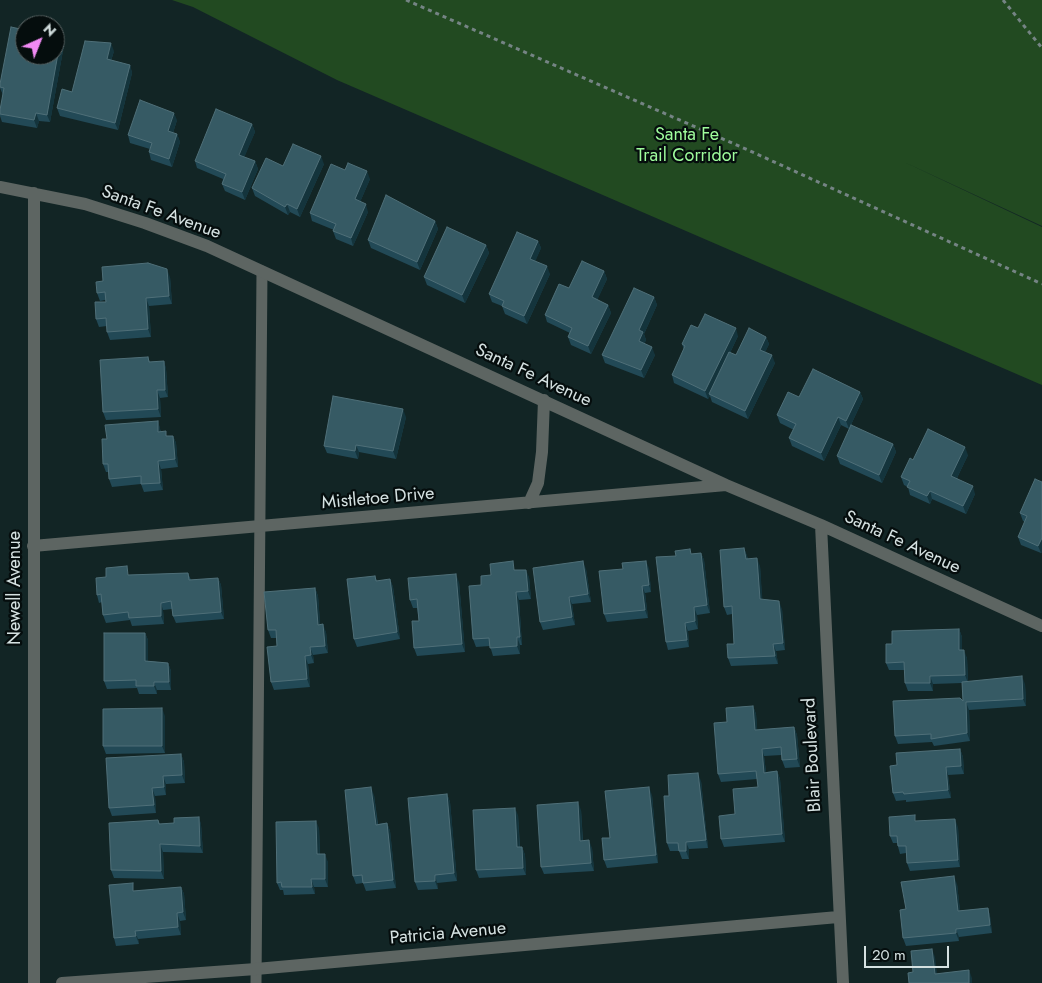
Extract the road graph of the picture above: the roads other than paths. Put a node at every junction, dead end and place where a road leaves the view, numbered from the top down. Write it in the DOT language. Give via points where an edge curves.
graph roads {
  1 [pos="0,187"];
  2 [pos="34,193"];
  3 [pos="262,271"];
  4 [pos="544,400"];
  5 [pos="726,485"];
  6 [pos="529,503"];
  7 [pos="821,525"];
  8 [pos="260,526"];
  9 [pos="33,546"];
  10 [pos="1042,626"];
  11 [pos="838,917"];
  12 [pos="256,969"];
  13 [pos="34,983"];
  14 [pos="62,983"];
  15 [pos="256,983"];
  16 [pos="842,983"];
  1 -- 2 [label="street, Santa Fe Avenue"];
  2 -- 3 [label="street, Santa Fe Avenue" via="85,204 145,223"];
  2 -- 9 [label="street, Newell Avenue"];
  3 -- 4 [label="street, Santa Fe Avenue"];
  3 -- 8 [label="lane"];
  4 -- 5 [label="street, Santa Fe Avenue"];
  4 -- 6 [label="street" via="538,483"];
  5 -- 6 [label="street, Mistletoe Drive"];
  5 -- 7 [label="street, Santa Fe Avenue"];
  6 -- 8 [label="street, Mistletoe Drive"];
  7 -- 10 [label="street, Santa Fe Avenue"];
  7 -- 11 [label="street, Blair Boulevard"];
  8 -- 9 [label="street, Mistletoe Drive"];
  8 -- 12 [label="lane"];
  9 -- 13 [label="street, Newell Avenue"];
  11 -- 12 [label="street, Patricia Avenue"];
  11 -- 16 [label="street, Blair Boulevard"];
  12 -- 14 [label="street, Patricia Avenue"];
  12 -- 15 [label="lane"];
}
